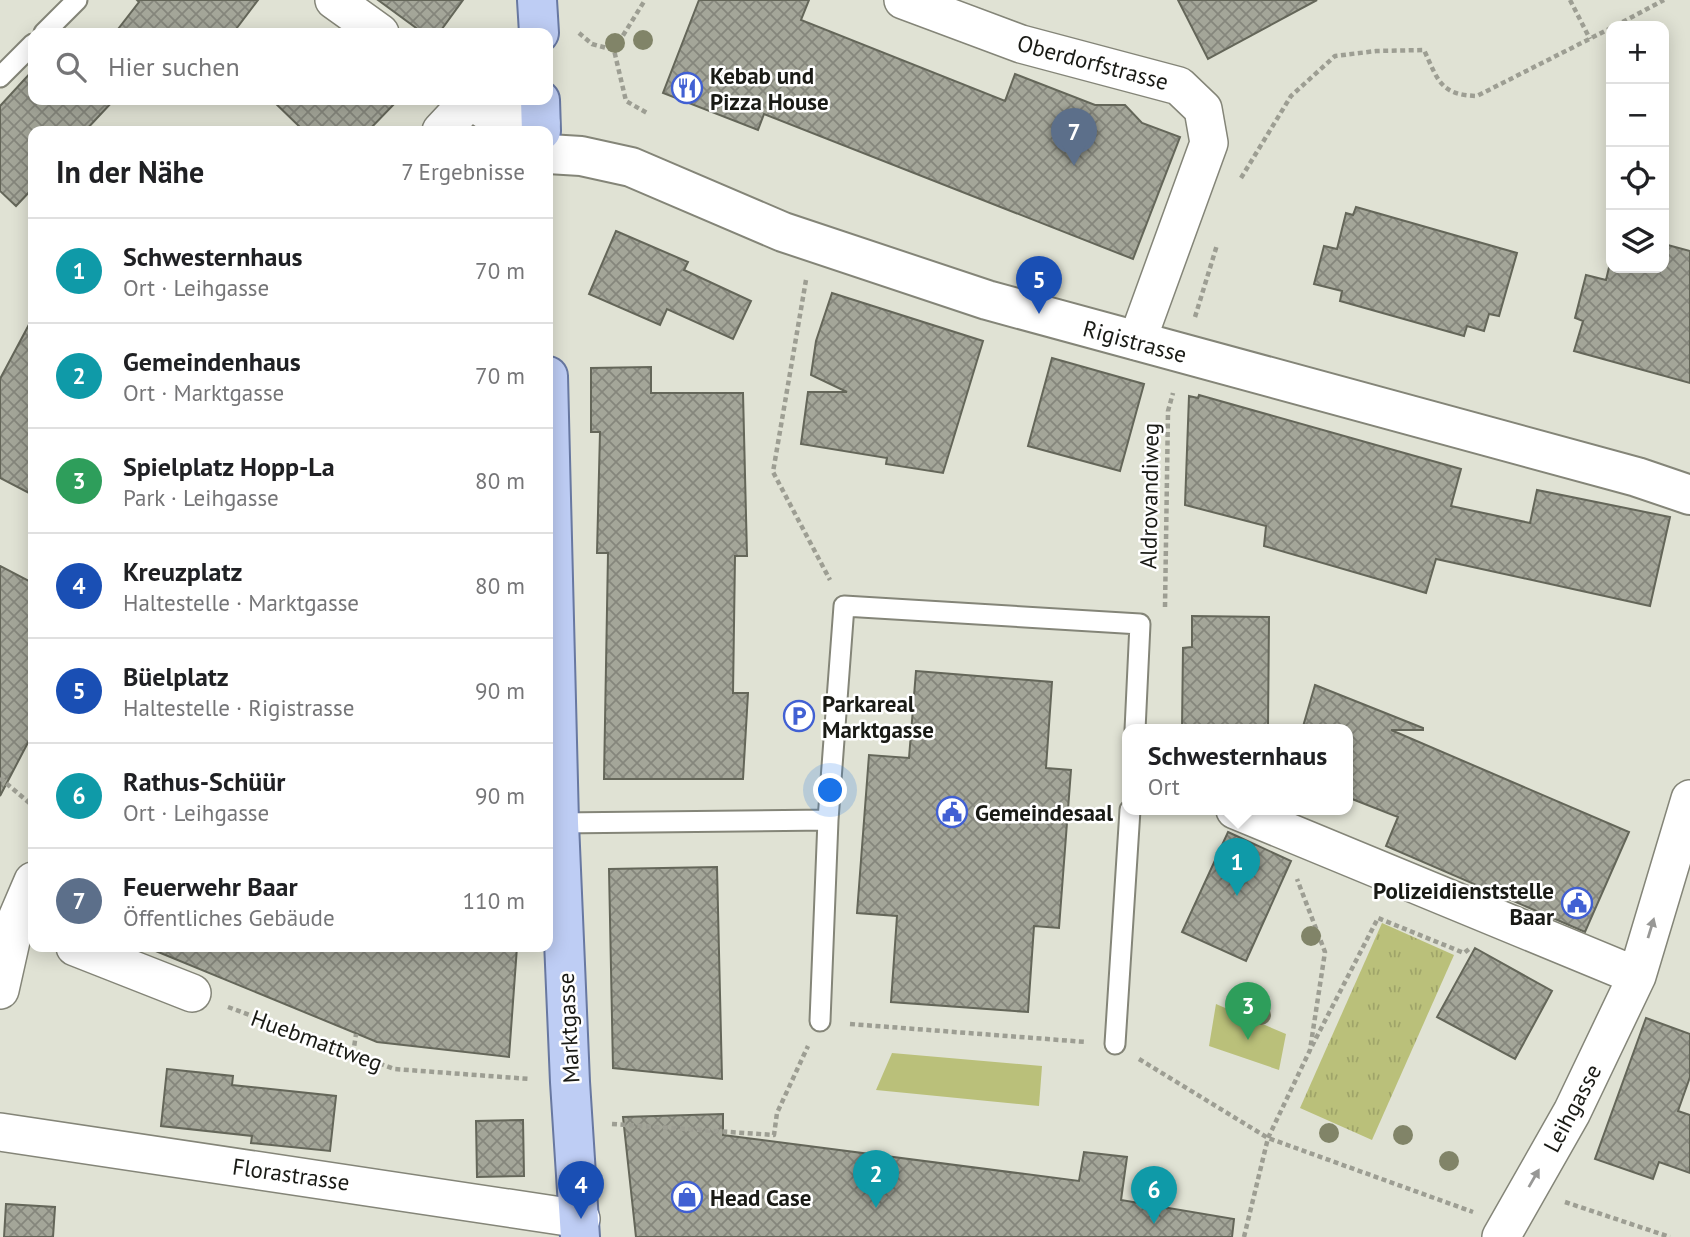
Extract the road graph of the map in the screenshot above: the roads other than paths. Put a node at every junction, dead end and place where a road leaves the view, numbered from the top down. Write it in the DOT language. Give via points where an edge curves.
graph roads {
  1 [pos="77,0"];
  2 [pos="334,0"];
  3 [pos="537,0"];
  4 [pos="903,0"];
  5 [pos="49,28"];
  6 [pos="373,28"];
  7 [pos="557,32"];
  8 [pos="28,49"];
  9 [pos="0,78"];
  10 [pos="465,105"];
  11 [pos="477,105"];
  12 [pos="446,126"];
  13 [pos="534,126"];
  14 [pos="553,135"];
  15 [pos="1137,341"];
  16 [pos="1690,495"];
  17 [pos="553,579"];
  18 [pos="1135,724"];
  19 [pos="1690,799"];
  20 [pos="1130,815"];
  21 [pos="1247,815"];
  22 [pos="828,820"];
  23 [pos="559,823"];
  24 [pos="28,907"];
  25 [pos="24,927"];
  26 [pos="88,952"];
  27 [pos="1637,976"];
  28 [pos="0,990"];
  29 [pos="192,993"];
  30 [pos="820,1021"];
  31 [pos="1115,1044"];
  32 [pos="0,1132"];
  33 [pos="1488,1225"];
  34 [pos="580,1228"];
  1 -- 5 [label="lane"];
  2 -- 6 [label="street"];
  3 -- 7 [label="main road"];
  4 -- 15 [label="street, Oberdorfstrasse" via="1021,44 1179,86 1203,109 1209,143"];
  8 -- 9 [label="lane"];
  10 -- 12 [label="street"];
  11 -- 13 [label="street" via="495,118"];
  14 -- 15 [label="street, Rigistrasse" via="581,156 631,166 783,232 987,300"];
  15 -- 16 [label="street, Rigistrasse"];
  17 -- 23 [label="main road, Marktgasse"];
  18 -- 22 [label="lane" via="1140,624 844,606"];
  27 -- 19 [label="street, Leihgasse, one-way"];
  20 -- 31 [label="lane"];
  21 -- 27 [label="street"];
  22 -- 23 [label="lane"];
  22 -- 30 [label="lane"];
  23 -- 34 [label="main road, Marktgasse"];
  24 -- 25 [label="street"];
  25 -- 28 [label="street"];
  26 -- 29 [label="street"];
  33 -- 27 [label="street, Leihgasse, one-way" via="1572,1112"];
  32 -- 34 [label="street, Florastrasse"];
}
